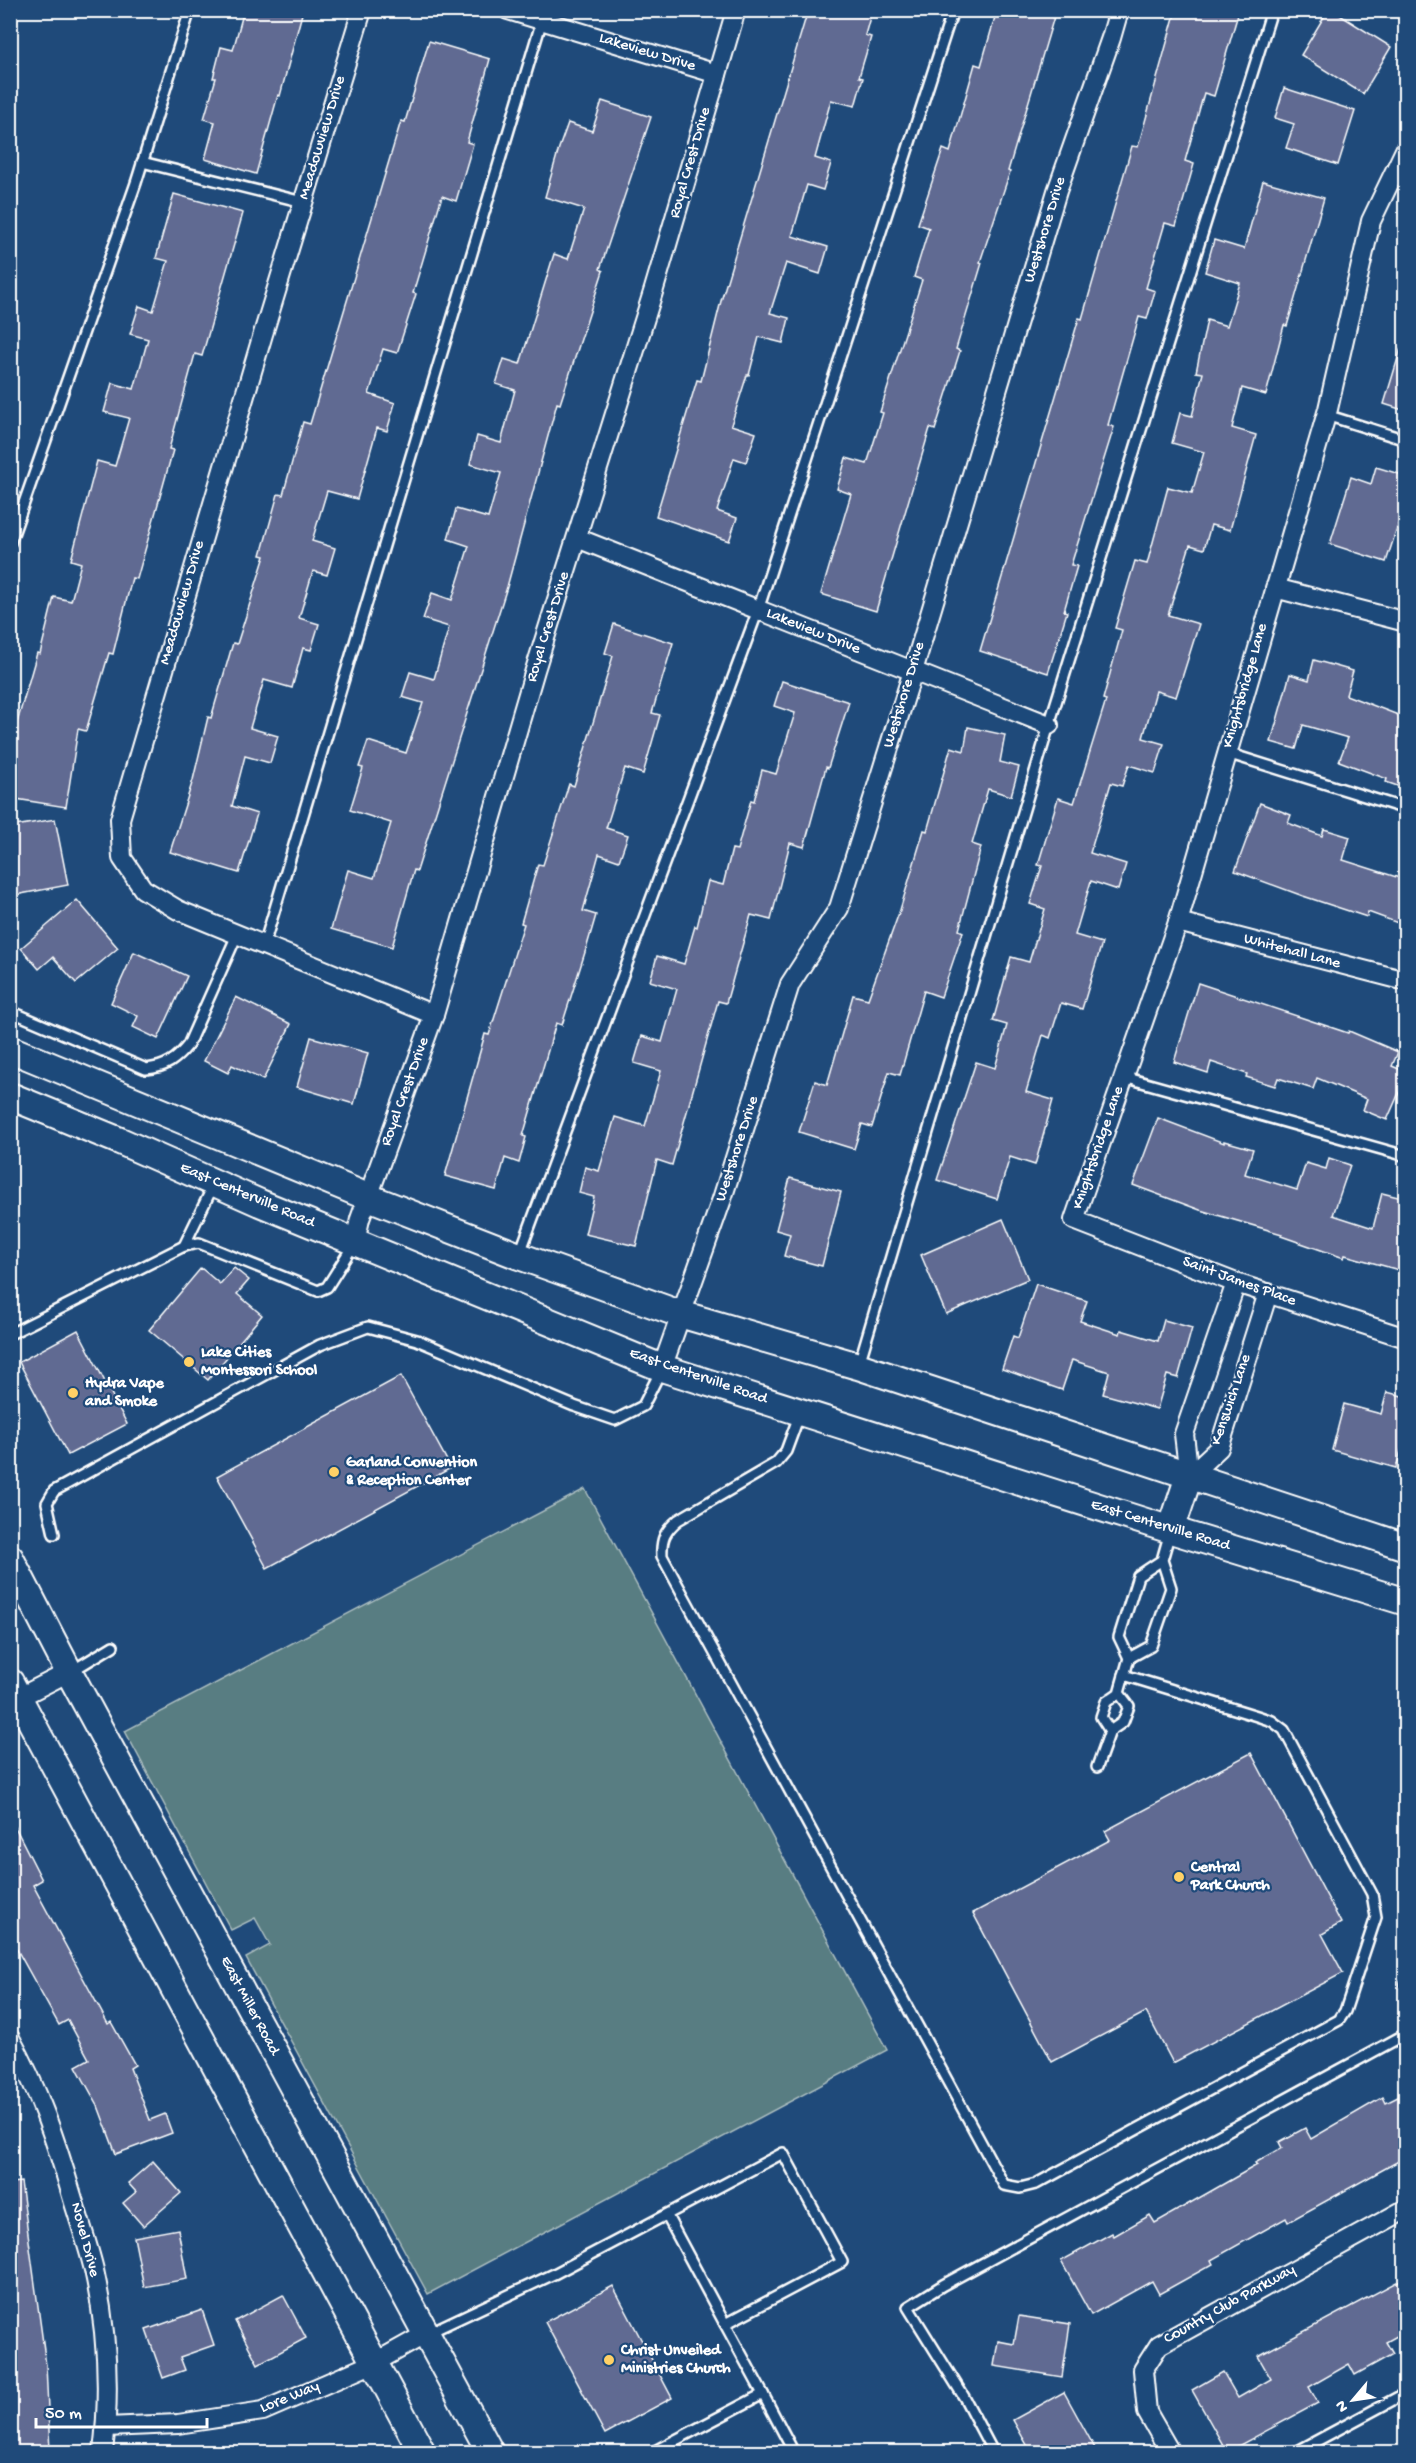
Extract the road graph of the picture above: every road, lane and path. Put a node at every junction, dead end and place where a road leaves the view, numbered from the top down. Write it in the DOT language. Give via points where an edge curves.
graph roads {
  1 [pos="190,10"];
  2 [pos="362,10"];
  3 [pos="508,10"];
  4 [pos="736,10"];
  5 [pos="953,10"];
  6 [pos="1119,10"];
  7 [pos="1272,10"];
  8 [pos="1400,10"];
  9 [pos="1406,15"];
  10 [pos="543,16"];
  11 [pos="717,74"];
  12 [pos="1406,148"];
  13 [pos="142,162"];
  14 [pos="303,202"];
  15 [pos="1326,415"];
  16 [pos="1406,440"];
  17 [pos="577,538"];
  18 [pos="10,543"];
  19 [pos="1275,588"];
  20 [pos="758,610"];
  21 [pos="1406,622"];
  22 [pos="913,671"];
  23 [pos="1049,725"];
  24 [pos="1227,753"];
  25 [pos="1406,809"];
  26 [pos="1178,922"];
  27 [pos="237,935"];
  28 [pos="264,945"];
  29 [pos="1406,981"];
  30 [pos="10,1011"];
  31 [pos="434,1015"];
  32 [pos="12,1052"];
  33 [pos="1124,1077"];
  34 [pos="10,1096"];
  35 [pos="1406,1156"];
  36 [pos="215,1183"];
  37 [pos="368,1197"];
  38 [pos="1074,1220"];
  39 [pos="355,1242"];
  40 [pos="184,1246"];
  41 [pos="519,1256"];
  42 [pos="1236,1283"];
  43 [pos="1268,1293"];
  44 [pos="680,1314"];
  45 [pos="10,1334"];
  46 [pos="1406,1338"];
  47 [pos="858,1366"];
  48 [pos="662,1368"];
  49 [pos="800,1412"];
  50 [pos="1188,1476"];
  51 [pos="1171,1530"];
  52 [pos="54,1534"];
  53 [pos="1406,1547"];
  54 [pos="10,1558"];
  55 [pos="1162,1560"];
  56 [pos="1406,1602"];
  57 [pos="113,1646"];
  58 [pos="1130,1658"];
  59 [pos="69,1672"];
  60 [pos="1124,1675"];
  61 [pos="1119,1693"];
  62 [pos="13,1694"];
  63 [pos="1110,1731"];
  64 [pos="1097,1767"];
  65 [pos="1406,2034"];
  66 [pos="10,2038"];
  67 [pos="1406,2209"];
  68 [pos="667,2216"];
  69 [pos="725,2324"];
  70 [pos="426,2334"];
  71 [pos="374,2363"];
  72 [pos="1406,2393"];
  73 [pos="763,2394"];
  74 [pos="106,2427"];
  75 [pos="792,2449"];
  76 [pos="103,2452"];
  77 [pos="422,2452"];
  78 [pos="490,2452"];
  79 [pos="653,2452"];
  80 [pos="993,2452"];
  81 [pos="1170,2452"];
  82 [pos="1296,2452"];
  1 -- 13 [label="lane"];
  2 -- 14 [label="street, Meadowview Drive"];
  3 -- 10 [label="street, Lakeview Drive"];
  4 -- 11 [label="street, Royal Crest Drive"];
  5 -- 20 [label="lane"];
  6 -- 22 [label="street, Westshore Drive" via="1057,190"];
  7 -- 23 [label="lane"];
  8 -- 9 [label="lane"];
  10 -- 11 [label="street, Lakeview Drive"];
  10 -- 28 [label="lane"];
  11 -- 17 [label="street, Royal Crest Drive"];
  12 -- 15 [label="street, Knightsbridge Lane" via="1371,221"];
  13 -- 14 [label="lane"];
  13 -- 18 [label="lane"];
  14 -- 27 [label="street, Meadowview Drive" via="120,819 122,858 143,889 178,910"];
  15 -- 16 [label="lane"];
  15 -- 19 [label="street, Knightsbridge Lane"];
  17 -- 20 [label="street, Lakeview Drive"];
  17 -- 31 [label="street, Royal Crest Drive"];
  19 -- 21 [label="street"];
  19 -- 24 [label="street, Knightsbridge Lane"];
  20 -- 22 [label="street, Lakeview Drive"];
  20 -- 41 [label="lane"];
  22 -- 23 [label="street, Lakeview Drive"];
  22 -- 44 [label="street, Westshore Drive" via="839,908 790,984 722,1199"];
  23 -- 47 [label="lane"];
  24 -- 25 [label="lane"];
  24 -- 26 [label="street, Knightsbridge Lane"];
  26 -- 29 [label="street, Whitehall Lane"];
  26 -- 33 [label="street, Knightsbridge Lane"];
  27 -- 28 [label="street, Meadowview Drive"];
  27 -- 30 [label="lane" via="188,1044 164,1067 146,1069"];
  28 -- 31 [label="street, Meadowview Drive"];
  31 -- 37 [label="street, Royal Crest Drive"];
  32 -- 37 [label="main road"];
  33 -- 35 [label="lane"];
  33 -- 38 [label="street, Knightsbridge Lane"];
  34 -- 36 [label="main road, East Centerville Road"];
  36 -- 39 [label="main road, East Centerville Road"];
  36 -- 40 [label="lane"];
  37 -- 39 [label="street, Royal Crest Drive"];
  37 -- 41 [label="main road"];
  38 -- 42 [label="street, Saint James Place"];
  39 -- 40 [label="lane" via="327,1287 318,1291 199,1244"];
  39 -- 48 [label="main road, East Centerville Road"];
  40 -- 45 [label="lane"];
  41 -- 44 [label="main road"];
  42 -- 43 [label="street, Saint James Place"];
  42 -- 50 [label="street, Kenswich Lane" via="1184,1434"];
  43 -- 46 [label="street, Saint James Place"];
  43 -- 50 [label="street, Kenswich Lane" via="1219,1449"];
  44 -- 47 [label="main road"];
  44 -- 48 [label="street, Westshore Drive"];
  47 -- 50 [label="main road"];
  48 -- 49 [label="main road, East Centerville Road"];
  48 -- 52 [label="lane" via="643,1407 615,1420 417,1340 368,1327 320,1346 54,1491 47,1503"];
  49 -- 51 [label="main road, East Centerville Road"];
  49 -- 60 [label="lane" via="786,1451 776,1463 678,1520 667,1529 661,1542 662,1556 1004,2185 1020,2188 1036,2184 1339,2020 1376,1917 1372,1894 1284,1730 1272,1721"];
  50 -- 51 [label="main road"];
  50 -- 53 [label="main road"];
  51 -- 55 [label="lane"];
  51 -- 56 [label="main road, East Centerville Road"];
  54 -- 59 [label="main road, East Miller Road"];
  55 -- 58 [label="lane" via="1171,1588 1151,1646"];
  55 -- 58 [label="lane" via="1138,1576 1119,1637"];
  57 -- 59 [label="lane"];
  58 -- 60 [label="lane"];
  59 -- 62 [label="street"];
  59 -- 70 [label="main road, East Miller Road"];
  60 -- 61 [label="lane"];
  61 -- 63 [label="lane" via="1106,1702 1101,1717"];
  61 -- 63 [label="lane" via="1129,1706 1123,1722"];
  62 -- 71 [label="main road"];
  63 -- 64 [label="lane"];
  65 -- 80 [label="lane" via="908,2307"];
  66 -- 74 [label="street, Novel Drive" via="30,2074 60,2155 94,2271 105,2347"];
  67 -- 81 [label="street, Country Club Parkway" via="1159,2345 1143,2370 1147,2412"];
  68 -- 69 [label="lane"];
  68 -- 69 [label="lane" via="783,2153 842,2262"];
  68 -- 70 [label="lane"];
  69 -- 73 [label="lane"];
  70 -- 71 [label="street, Lore Way"];
  70 -- 78 [label="main road, East Miller Road"];
  71 -- 74 [label="street, Lore Way" via="263,2411 178,2424"];
  71 -- 77 [label="main road"];
  72 -- 82 [label="lane"];
  73 -- 75 [label="lane"];
  73 -- 79 [label="lane"];
  74 -- 76 [label="street, Novel Drive"];
}
